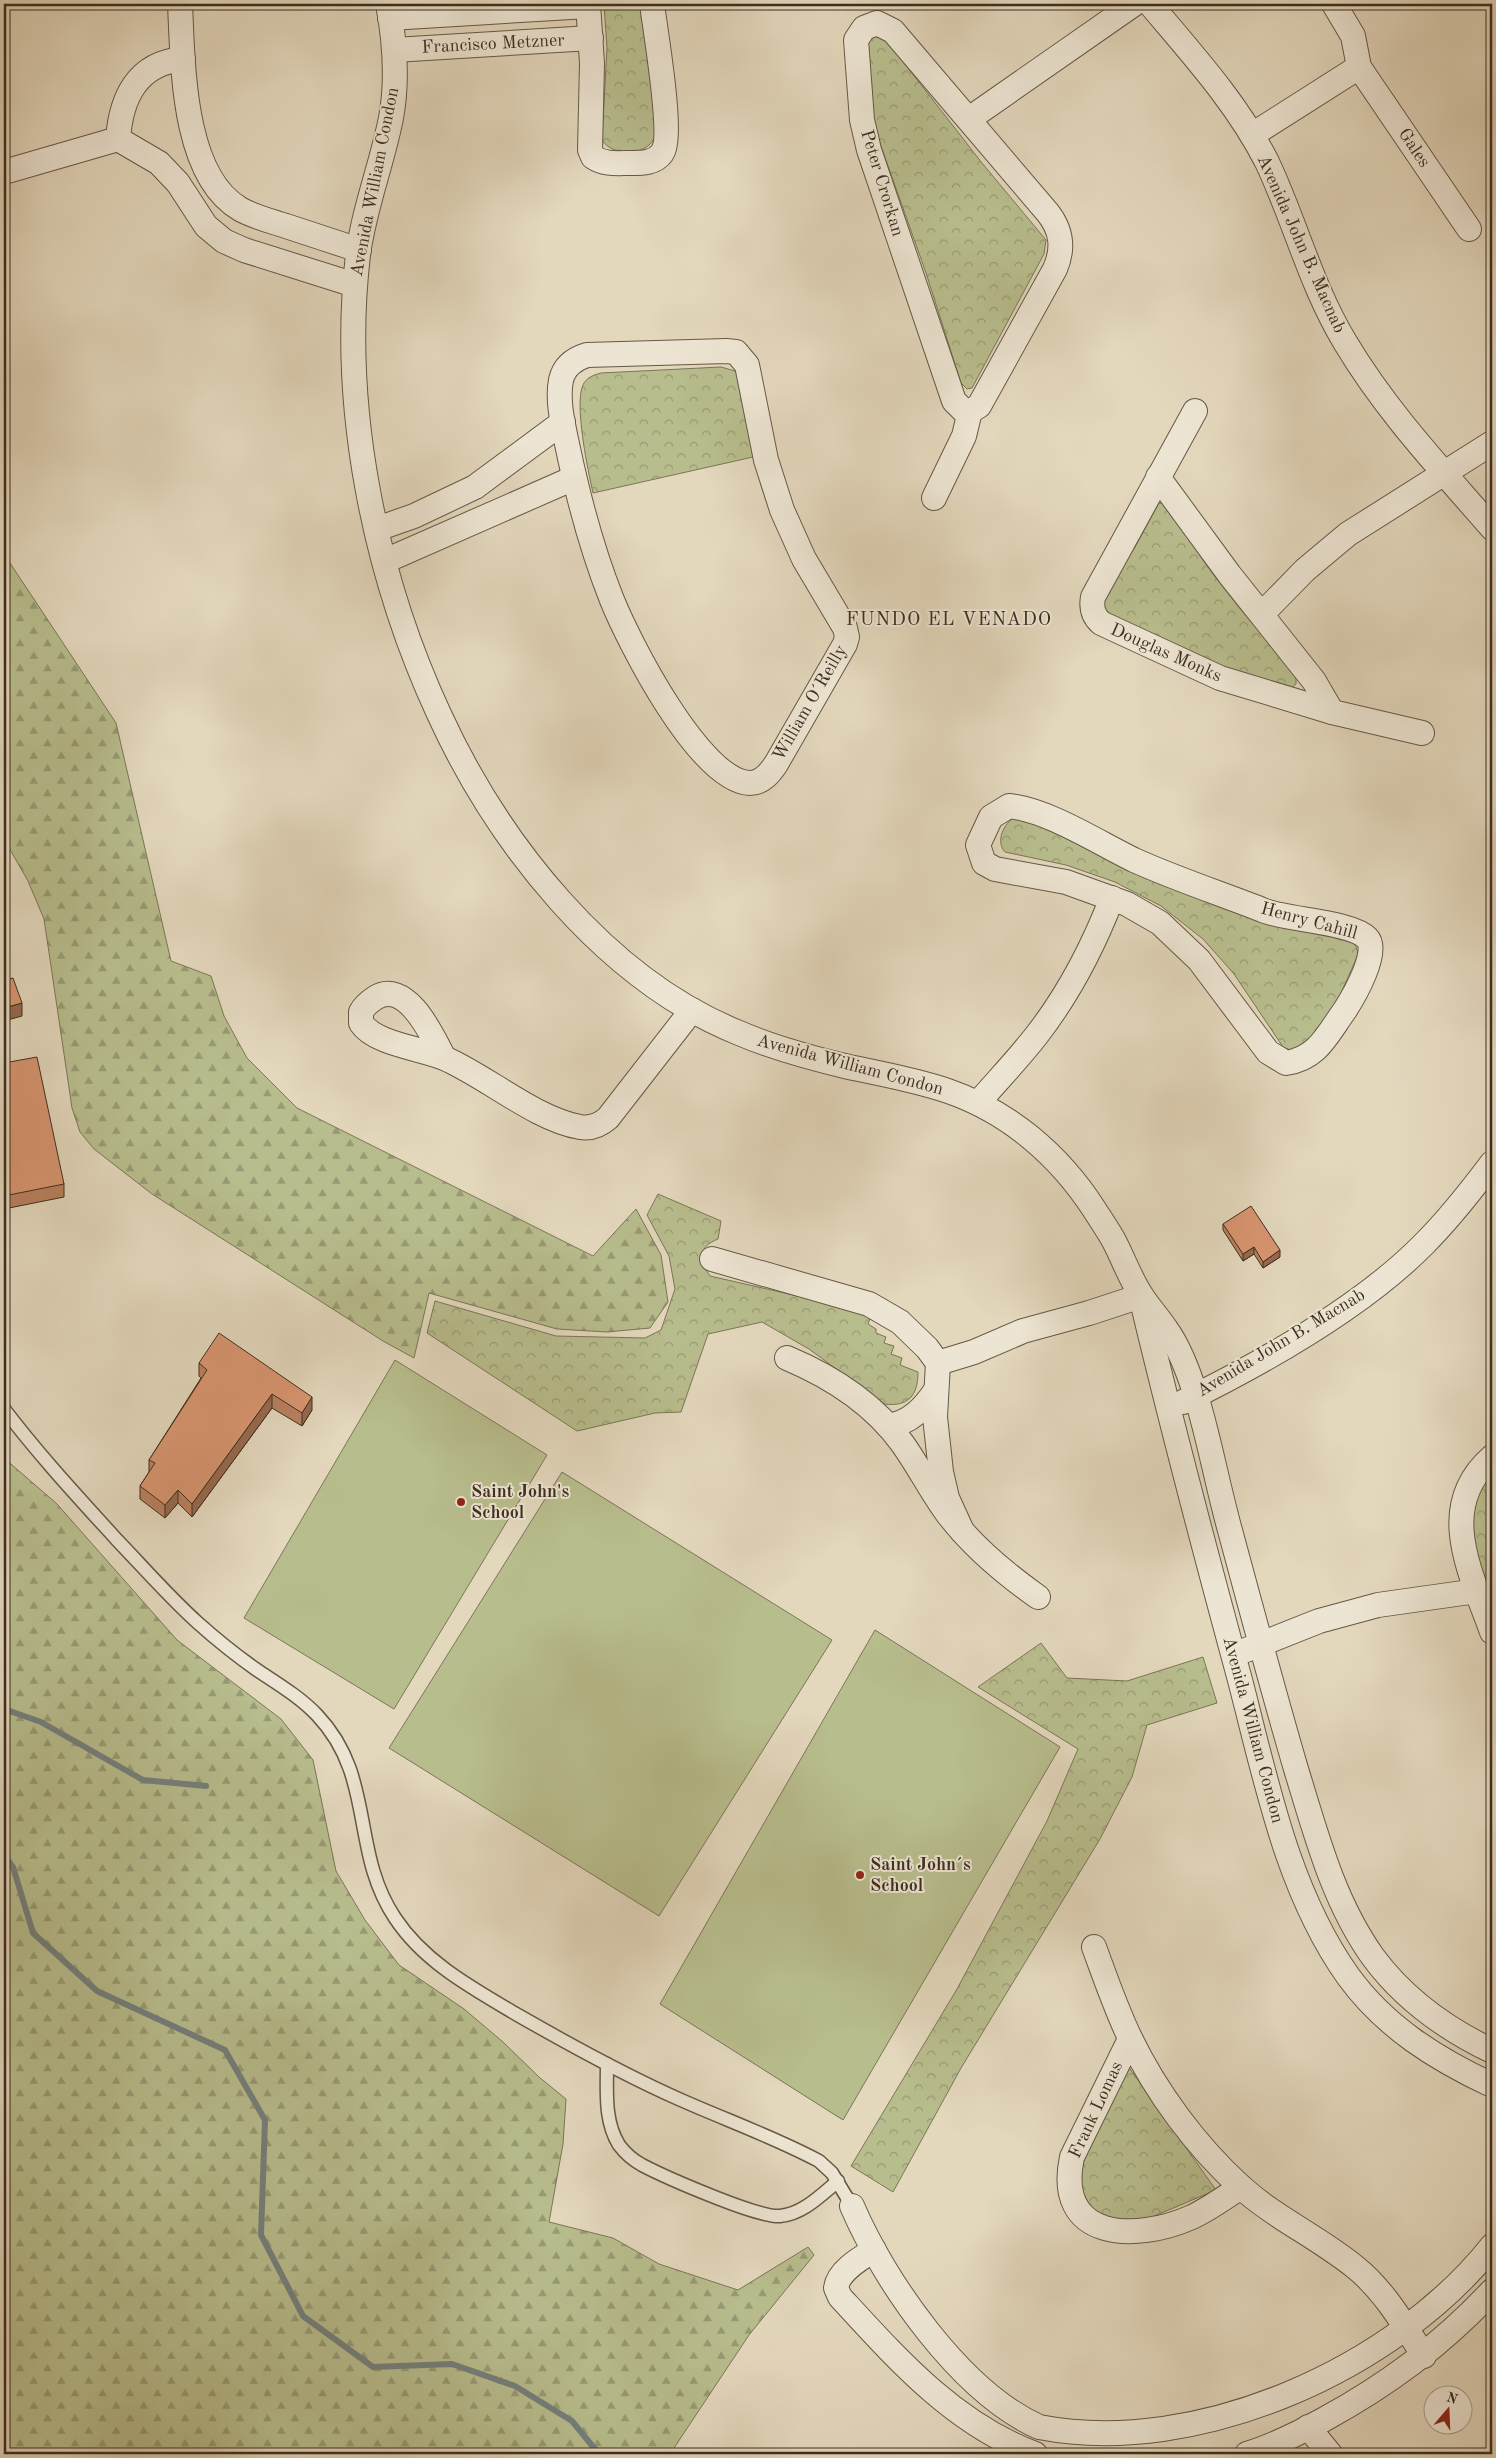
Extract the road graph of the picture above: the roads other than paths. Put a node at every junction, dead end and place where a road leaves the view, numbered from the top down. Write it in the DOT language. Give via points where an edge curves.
graph roads {
  1 [pos="180,4"];
  2 [pos="652,4"];
  3 [pos="1134,4"];
  4 [pos="1150,4"];
  5 [pos="1334,4"];
  6 [pos="588,5"];
  7 [pos="389,11"];
  8 [pos="591,38"];
  9 [pos="394,50"];
  10 [pos="183,59"];
  11 [pos="1359,67"];
  12 [pos="969,119"];
  13 [pos="1252,135"];
  14 [pos="118,139"];
  15 [pos="4,172"];
  16 [pos="1469,229"];
  17 [pos="359,250"];
  18 [pos="355,285"];
  19 [pos="970,411"];
  20 [pos="1195,411"];
  21 [pos="563,422"];
  22 [pos="1492,443"];
  23 [pos="1443,474"];
  24 [pos="1158,477"];
  25 [pos="574,478"];
  26 [pos="934,498"];
  27 [pos="1492,528"];
  28 [pos="377,529"];
  29 [pos="385,561"];
  30 [pos="1262,614"];
  31 [pos="1332,712"];
  32 [pos="1422,733"];
  33 [pos="1112,898"];
  34 [pos="692,1010"];
  35 [pos="444,1058"];
  36 [pos="978,1103"];
  37 [pos="1492,1163"];
  38 [pos="712,1259"];
  39 [pos="1141,1296"];
  40 [pos="787,1358"];
  41 [pos="938,1363"];
  42 [pos="936,1390"];
  43 [pos="1196,1396"];
  44 [pos="4,1408"];
  45 [pos="1168,1409"];
  46 [pos="888,1426"];
  47 [pos="1492,1457"];
  48 [pos="962,1531"];
  49 [pos="1477,1591"];
  50 [pos="1038,1597"];
  51 [pos="1492,1632"];
  52 [pos="1260,1644"];
  53 [pos="1233,1655"];
  54 [pos="1094,1947"];
  55 [pos="1130,2039"];
  56 [pos="1492,2050"];
  57 [pos="607,2064"];
  58 [pos="1492,2085"];
  59 [pos="838,2181"];
  60 [pos="1241,2187"];
  61 [pos="852,2206"];
  62 [pos="1492,2246"];
  63 [pos="874,2250"];
  64 [pos="1492,2290"];
  65 [pos="1408,2332"];
  66 [pos="1424,2356"];
  67 [pos="1308,2428"];
  68 [pos="1284,2448"];
  69 [pos="1035,2454"];
  70 [pos="1247,2454"];
  71 [pos="1330,2454"];
  1 -- 10 [label="street"];
  2 -- 8 [label="street, Francisco Metzner" via="667,135 663,152 657,158 642,163 607,163 593,157 590,150"];
  3 -- 12 [label="street"];
  4 -- 13 [label="street, Avenida John B. Macnab" via="1219,86"];
  5 -- 11 [label="street, Gales" via="1353,36"];
  6 -- 7 [label="street, Francisco Metzner"];
  6 -- 8 [label="street, Francisco Metzner"];
  7 -- 9 [label="street, Avenida William Condon"];
  8 -- 9 [label="street, Francisco Metzner"];
  9 -- 17 [label="street, Avenida William Condon" via="390,118"];
  10 -- 14 [label="street" via="156,65 138,79 126,100"];
  10 -- 17 [label="street" via="198,150 218,191 251,215"];
  11 -- 13 [label="street"];
  11 -- 16 [label="street, Gales"];
  12 -- 19 [label="street, Peter Crorkan" via="1048,213 1059,230 1061,241 1055,269 980,406"];
  12 -- 19 [label="street, Peter Crorkan" via="893,31 876,23 864,28 856,40 856,54 860,105 869,150 954,401 963,410"];
  13 -- 23 [label="street, Avenida John B. Macnab" via="1344,341 1387,406"];
  14 -- 15 [label="street"];
  14 -- 18 [label="street" via="149,156 169,172 206,226 224,241"];
  17 -- 18 [label="street, Avenida William Condon"];
  18 -- 28 [label="street, Avenida William Condon" via="352,340 356,403"];
  19 -- 26 [label="street, Peter Crorkan" via="961,442"];
  20 -- 24 [label="street, Douglas Monks"];
  21 -- 25 [label="street, William O´Reilly"];
  21 -- 25 [label="street, William O´Reilly" via="561,379 569,365 586,355 726,351 736,352 747,365 766,460 782,510 804,559 845,628 847,637 781,755 762,779 742,782 715,764 690,737 657,691 613,601 580,506"];
  21 -- 28 [label="street" via="475,486 414,516"];
  22 -- 23 [label="street"];
  23 -- 27 [label="street, Avenida John B. Macnab"];
  23 -- 30 [label="street" via="1336,543 1304,570"];
  24 -- 30 [label="street"];
  24 -- 31 [label="street, Douglas Monks" via="1093,597 1095,618 1220,678"];
  25 -- 29 [label="street"];
  28 -- 29 [label="street, Avenida William Condon"];
  29 -- 34 [label="street, Avenida William Condon" via="411,649 440,718 509,835 588,929 637,973"];
  30 -- 31 [label="street" via="1314,681"];
  31 -- 32 [label="street, Douglas Monks"];
  33 -- 33 [label="street, Henry Cahill" via="1160,923 1198,960 1268,1052 1286,1063 1299,1061 1317,1051 1350,1001 1372,955 1372,945 1359,932 1271,913 1136,860 1034,811 1009,806 991,817 978,845 984,863 995,869 1066,882"];
  33 -- 36 [label="street" via="1097,938 1053,1011 1036,1036"];
  34 -- 35 [label="street" via="608,1118 588,1128 564,1122 530,1106"];
  34 -- 36 [label="street, Avenida William Condon" via="736,1032 784,1049 930,1085"];
  36 -- 39 [label="street, Avenida William Condon" via="1030,1136 1067,1172 1115,1242"];
  37 -- 43 [label="street, Avenida John B. Macnab" via="1423,1245 1371,1290 1285,1346"];
  38 -- 41 [label="street" via="869,1304 900,1322"];
  39 -- 41 [label="street" via="1023,1331"];
  39 -- 43 [label="street, Avenida William Condon" via="1171,1334"];
  39 -- 45 [label="street, Avenida William Condon"];
  40 -- 46 [label="street" via="832,1379 871,1408"];
  41 -- 42 [label="street"];
  42 -- 46 [label="street" via="910,1418"];
  42 -- 48 [label="street" via="935,1417 941,1472 947,1498"];
  43 -- 45 [label="street, Avenida John B. Macnab"];
  43 -- 52 [label="street, Avenida William Condon"];
  44 -- 57 [label="lane" via="62,1480 174,1600 239,1657 302,1701 329,1729 340,1745 355,1781 366,1845 378,1885 395,1918 419,1947 479,1992"];
  45 -- 53 [label="street, Avenida William Condon"];
  46 -- 48 [label="street"];
  47 -- 49 [label="street" via="1472,1478 1462,1508 1463,1544"];
  48 -- 50 [label="street" via="998,1567"];
  49 -- 51 [label="street"];
  49 -- 52 [label="street" via="1378,1605 1319,1621"];
  52 -- 53 [label="street"];
  52 -- 56 [label="street, Avenida William Condon" via="1322,1854 1357,1933 1385,1972 1425,2010"];
  53 -- 58 [label="street, Avenida William Condon" via="1283,1837 1316,1921 1336,1958 1365,1997 1400,2031 1440,2058"];
  54 -- 55 [label="street, Frank Lomas"];
  55 -- 60 [label="street, Frank Lomas" via="1163,2094 1196,2139"];
  55 -- 60 [label="street, Frank Lomas" via="1072,2157 1068,2175 1070,2194 1084,2218 1095,2226 1116,2232 1160,2228 1192,2217"];
  57 -- 59 [label="lane" via="811,2157 826,2166"];
  57 -- 59 [label="lane" via="610,2127 620,2146 643,2165 752,2211 772,2216 794,2213"];
  59 -- 61 [label="lane"];
  60 -- 65 [label="street, Frank Lomas" via="1356,2268 1372,2283"];
  61 -- 63 [label="street"];
  62 -- 65 [label="street" via="1460,2283"];
  63 -- 65 [label="street" via="920,2319 980,2388 998,2403 1040,2427 1090,2442 1130,2447 1165,2445 1232,2431 1313,2396 1357,2370"];
  63 -- 69 [label="street" via="838,2280 836,2288 840,2297 908,2369 949,2405 989,2433"];
  64 -- 66 [label="street"];
  65 -- 66 [label="street, Frank Lomas"];
  66 -- 67 [label="street" via="1382,2386"];
  67 -- 68 [label="street"];
  67 -- 71 [label="street"];
  68 -- 70 [label="street"];
}
